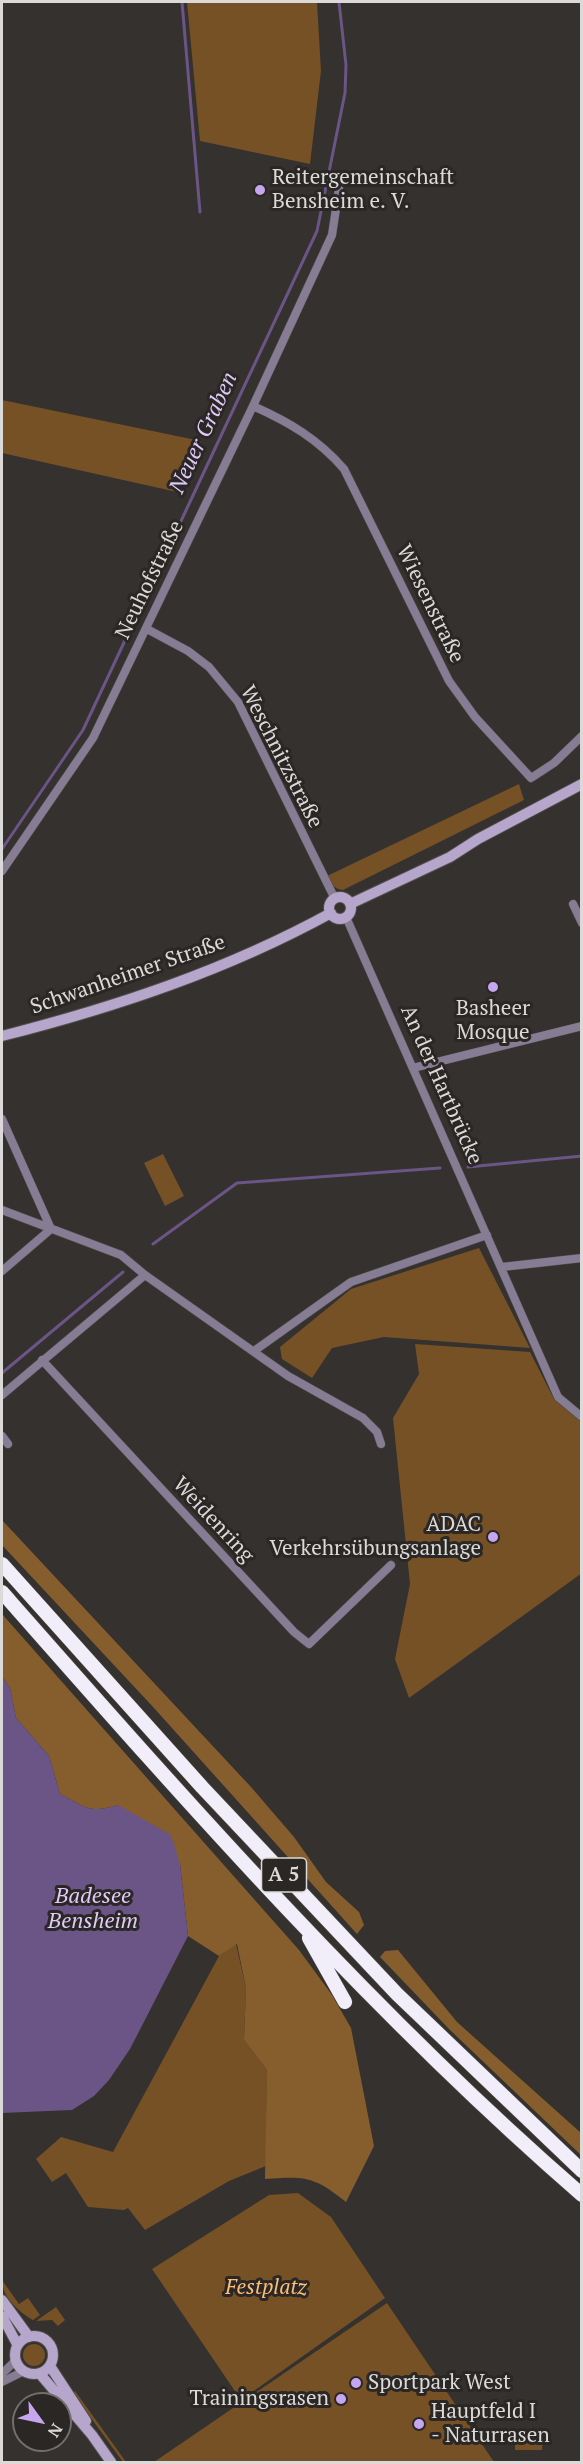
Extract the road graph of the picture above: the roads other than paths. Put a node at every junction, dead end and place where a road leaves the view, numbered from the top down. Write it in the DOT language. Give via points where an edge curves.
graph roads {
  1 [pos="339,189"];
  2 [pos="254,406"];
  3 [pos="147,629"];
  4 [pos="582,736"];
  5 [pos="582,784"];
  6 [pos="2,872"];
  7 [pos="334,899"];
  8 [pos="350,904"];
  9 [pos="573,904"];
  10 [pos="330,914"];
  11 [pos="346,917"];
  12 [pos="582,923"];
  13 [pos="582,1026"];
  14 [pos="2,1036"];
  15 [pos="413,1068"];
  16 [pos="2,1119"];
  17 [pos="2,1210"];
  18 [pos="51,1229"];
  19 [pos="487,1235"];
  20 [pos="582,1258"];
  21 [pos="502,1267"];
  22 [pos="2,1271"];
  23 [pos="145,1275"];
  24 [pos="254,1351"];
  25 [pos="42,1360"];
  26 [pos="2,1395"];
  27 [pos="582,1417"];
  28 [pos="2,1436"];
  29 [pos="8,1444"];
  30 [pos="381,1444"];
  31 [pos="2,1564"];
  32 [pos="391,1565"];
  33 [pos="2,1592"];
  34 [pos="300,1923"];
  35 [pos="345,2002"];
  36 [pos="582,2171"];
  37 [pos="582,2195"];
  38 [pos="2,2300"];
  39 [pos="2,2316"];
  40 [pos="29,2337"];
  41 [pos="17,2344"];
  42 [pos="15,2361"];
  43 [pos="50,2366"];
  44 [pos="22,2372"];
  45 [pos="2,2374"];
  46 [pos="40,2374"];
  47 [pos="2,2382"];
  48 [pos="92,2435"];
  49 [pos="111,2463"];
  1 -- 2 [label="street, Neuhofstraße" via="332,235"];
  2 -- 3 [label="street, Neuhofstraße"];
  2 -- 4 [label="street, Wiesenstraße" via="308,435 344,469 449,681 475,717 531,778 554,763"];
  3 -- 6 [label="street, Neuhofstraße" via="93,738"];
  3 -- 7 [label="street, Weschnitzstraße" via="209,667 238,702"];
  5 -- 8 [label="main road" via="450,857"];
  7 -- 8 [label="main road" via="343,898"];
  7 -- 10 [label="main road"];
  8 -- 11 [label="main road"];
  9 -- 12 [label="street"];
  10 -- 11 [label="main road"];
  10 -- 14 [label="main road, Schwanheimer Straße" via="180,982"];
  11 -- 15 [label="street, An der Hartbrücke"];
  13 -- 15 [label="street"];
  15 -- 19 [label="street, An der Hartbrücke"];
  16 -- 18 [label="street"];
  17 -- 18 [label="street"];
  18 -- 22 [label="street"];
  18 -- 23 [label="street" via="121,1255"];
  19 -- 21 [label="street, An der Hartbrücke"];
  19 -- 24 [label="street" via="351,1282"];
  20 -- 21 [label="street"];
  21 -- 27 [label="street, An der Hartbrücke" via="558,1397"];
  23 -- 24 [label="street"];
  23 -- 25 [label="street"];
  24 -- 30 [label="street" via="288,1376 363,1418 377,1432"];
  25 -- 26 [label="street"];
  25 -- 32 [label="street, Weidenring" via="309,1644"];
  28 -- 29 [label="street"];
  31 -- 36 [label="highway, A 5" via="202,1787 397,1994"];
  33 -- 34 [label="highway, A 5"];
  34 -- 35 [label="highway"];
  34 -- 37 [label="highway, A 5" via="465,2087"];
  38 -- 40 [label="main road"];
  39 -- 41 [label="main road"];
  40 -- 41 [label="main road"];
  40 -- 43 [label="main road" via="48,2342 53,2357"];
  41 -- 42 [label="main road"];
  42 -- 44 [label="main road"];
  42 -- 45 [label="street"];
  43 -- 46 [label="main road"];
  43 -- 48 [label="main road"];
  44 -- 46 [label="main road"];
  44 -- 47 [label="street"];
  46 -- 48 [label="main road"];
  48 -- 49 [label="main road"];
}
